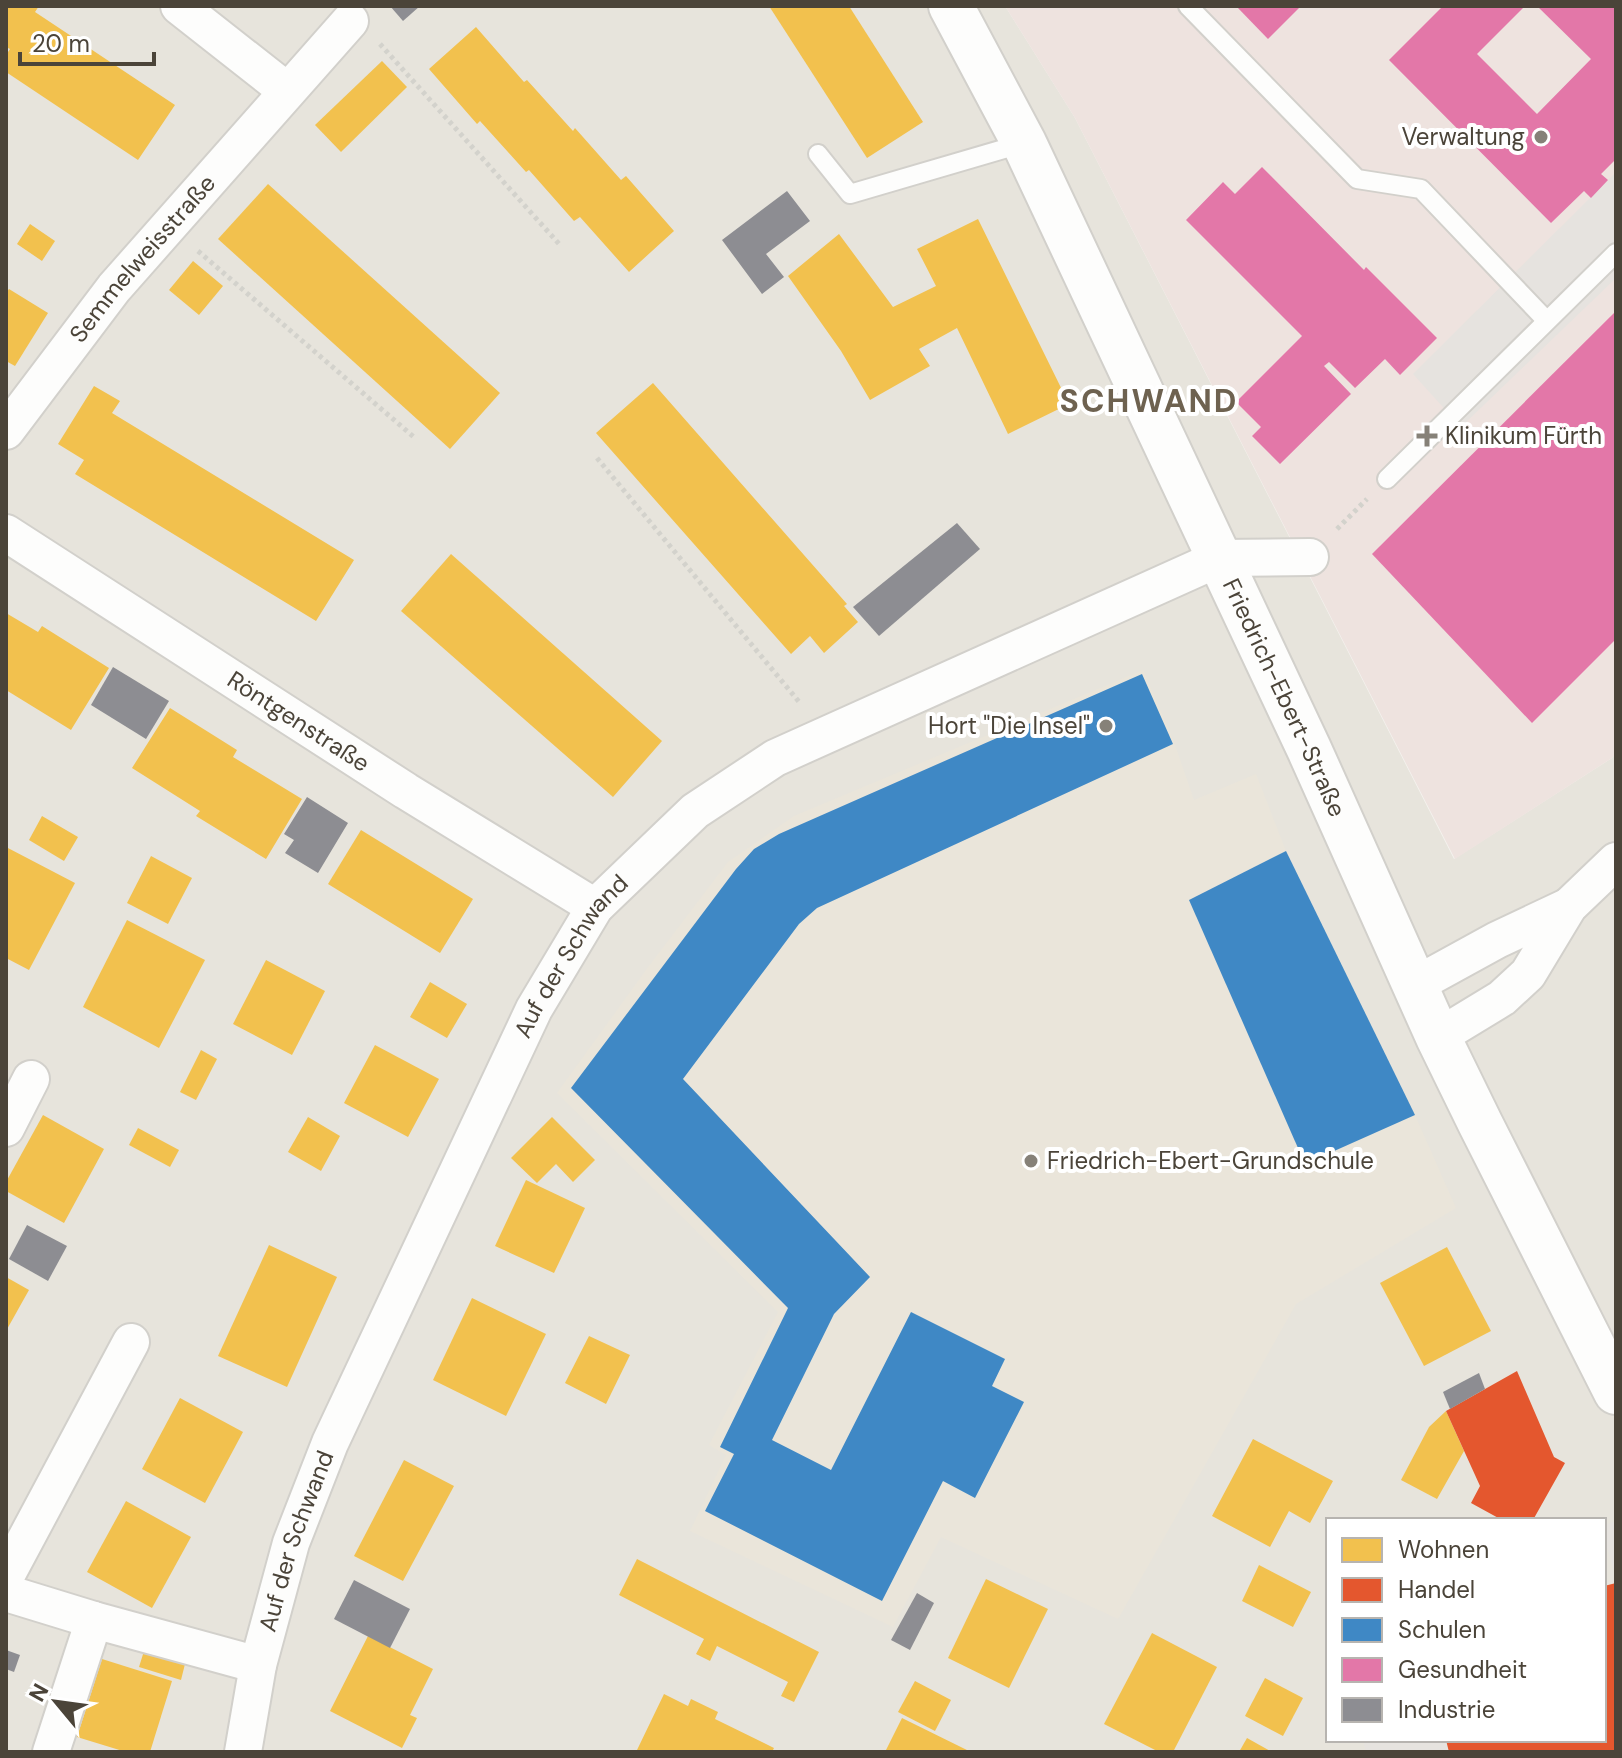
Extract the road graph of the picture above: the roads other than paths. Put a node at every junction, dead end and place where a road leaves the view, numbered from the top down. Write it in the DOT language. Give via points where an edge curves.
graph roads {
  1 [pos="179,6"];
  2 [pos="951,6"];
  3 [pos="1188,6"];
  4 [pos="350,21"];
  5 [pos="287,91"];
  6 [pos="1024,143"];
  7 [pos="818,154"];
  8 [pos="1616,253"];
  9 [pos="1546,320"];
  10 [pos="6,431"];
  11 [pos="1387,479"];
  12 [pos="6,533"];
  13 [pos="1310,557"];
  14 [pos="1220,558"];
  15 [pos="1616,861"];
  16 [pos="1569,906"];
  17 [pos="595,907"];
  18 [pos="1415,985"];
  19 [pos="1438,1037"];
  20 [pos="31,1079"];
  21 [pos="6,1128"];
  22 [pos="131,1342"];
  23 [pos="1616,1392"];
  24 [pos="6,1576"];
  25 [pos="6,1593"];
  26 [pos="94,1620"];
  27 [pos="258,1665"];
  28 [pos="51,1752"];
  29 [pos="243,1752"];
  1 -- 5 [label="street"];
  2 -- 6 [label="street, Friedrich-Ebert-Straße"];
  3 -- 9 [label="lane" via="1357,179 1421,189"];
  4 -- 5 [label="street, Semmelweisstraße"];
  5 -- 10 [label="street, Semmelweisstraße" via="114,288"];
  6 -- 7 [label="lane" via="850,194"];
  6 -- 14 [label="street, Friedrich-Ebert-Straße"];
  8 -- 9 [label="lane"];
  9 -- 11 [label="lane"];
  12 -- 17 [label="street, Röntgenstraße"];
  13 -- 14 [label="street"];
  14 -- 17 [label="street, Auf der Schwand" via="775,758 695,811"];
  14 -- 18 [label="street, Friedrich-Ebert-Straße"];
  15 -- 16 [label="street"];
  16 -- 18 [label="street"];
  16 -- 19 [label="street" via="1528,974 1502,998"];
  17 -- 27 [label="street, Auf der Schwand" via="534,1009 330,1443 291,1543"];
  18 -- 19 [label="street, Friedrich-Ebert-Straße"];
  19 -- 23 [label="street, Friedrich-Ebert-Straße"];
  20 -- 21 [label="street"];
  22 -- 24 [label="street"];
  25 -- 26 [label="street, Auf der Schwand"];
  26 -- 27 [label="street, Auf der Schwand"];
  26 -- 28 [label="street"];
  27 -- 29 [label="street, Auf der Schwand"];
}
